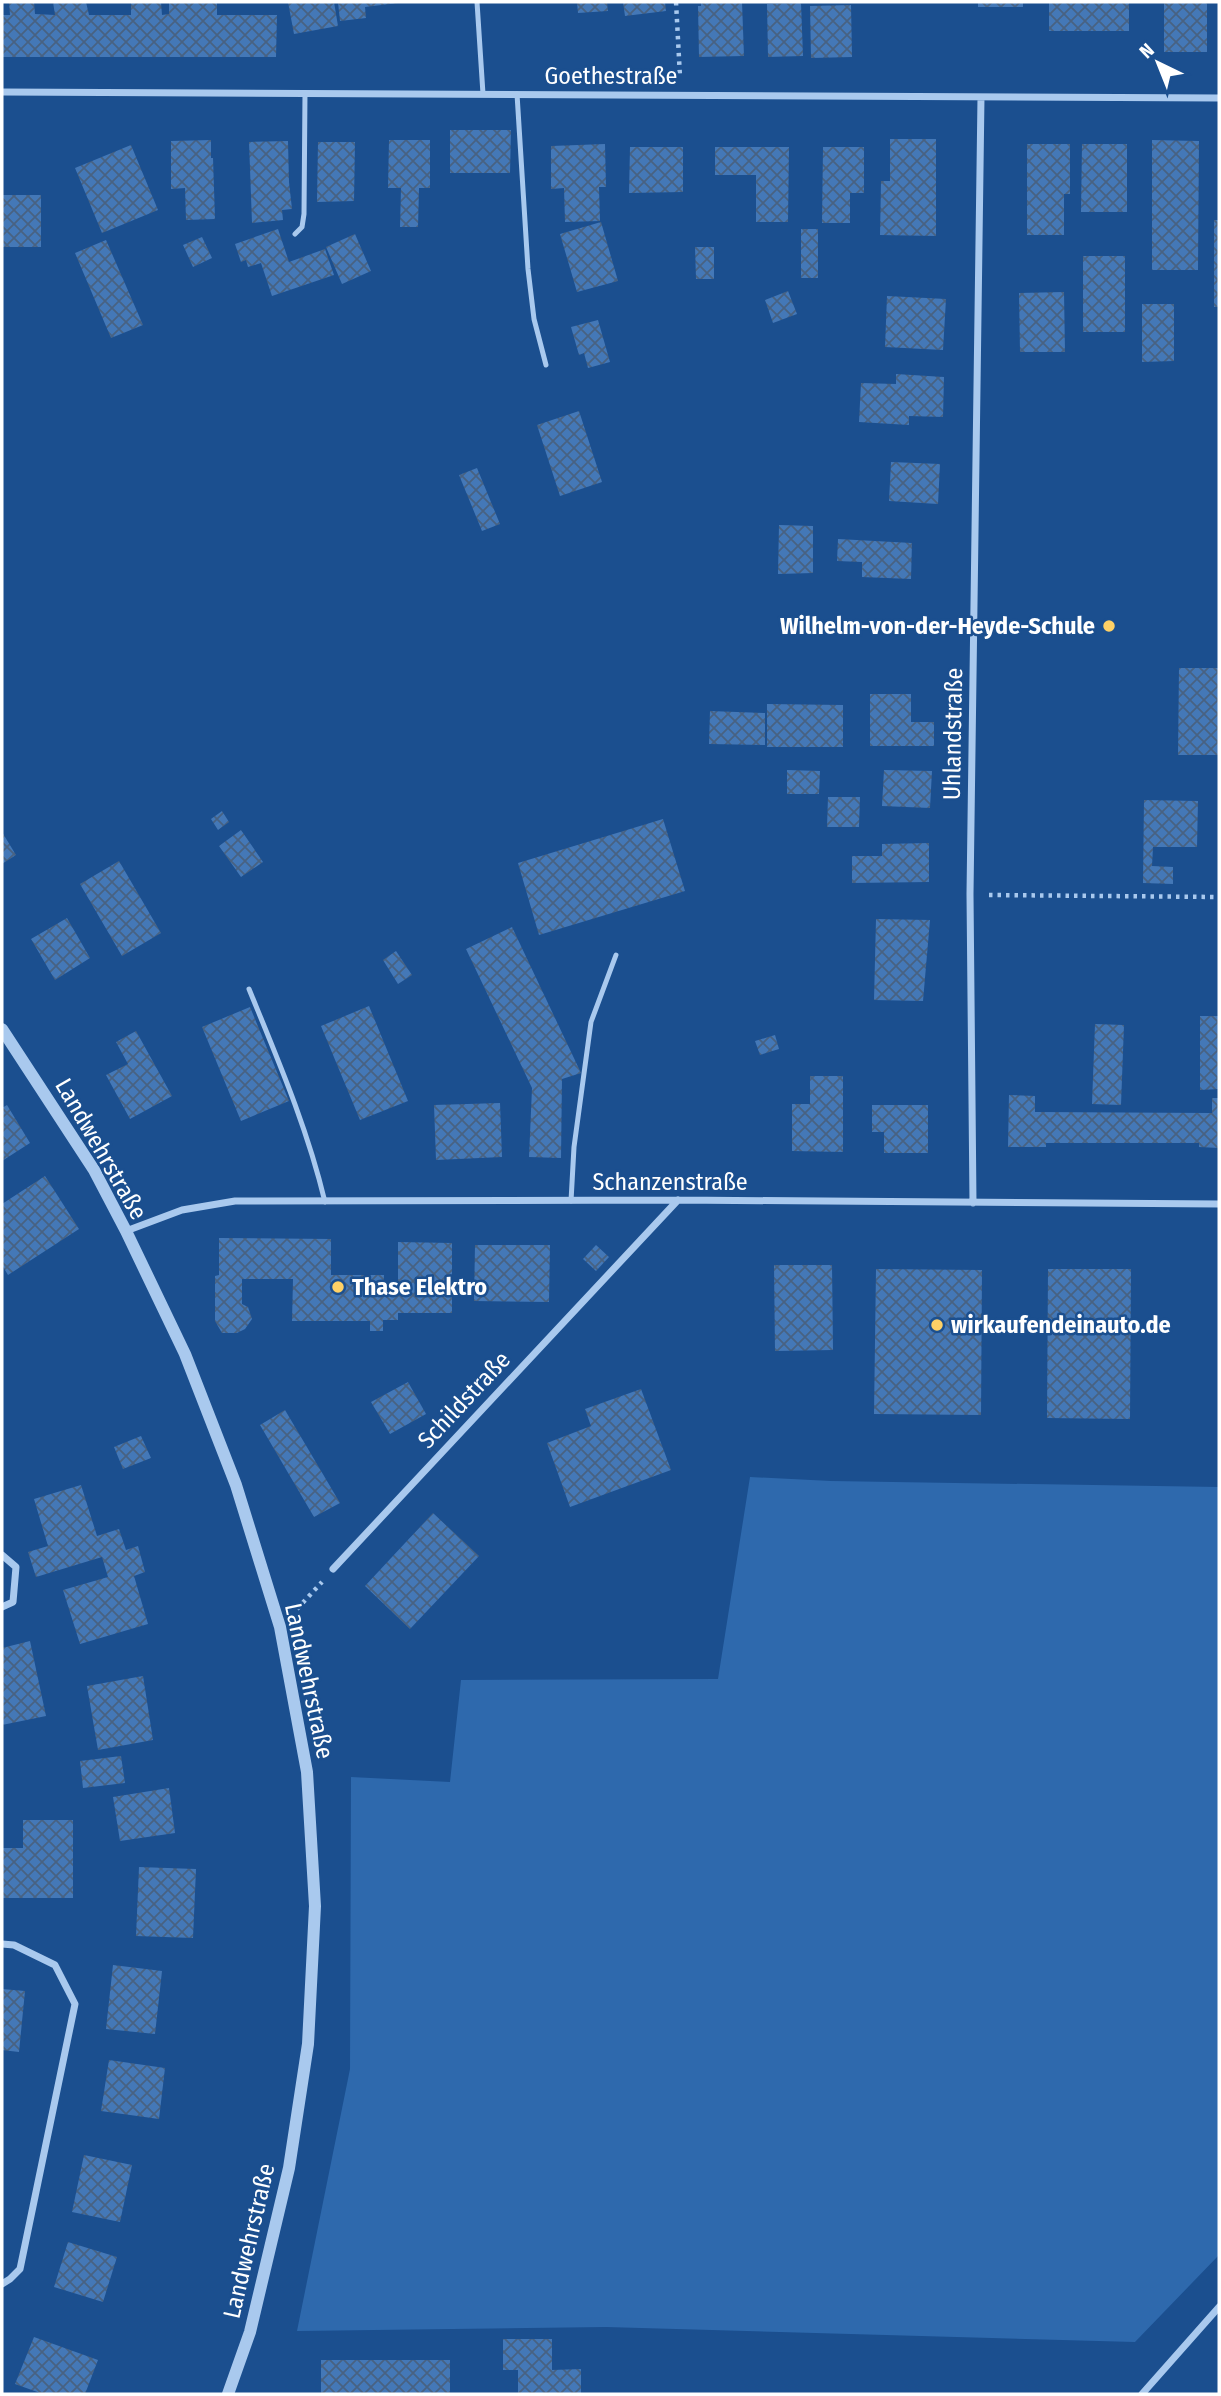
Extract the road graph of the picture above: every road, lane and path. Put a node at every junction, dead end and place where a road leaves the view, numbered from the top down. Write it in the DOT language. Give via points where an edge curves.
graph roads {
  1 [pos="477,2"];
  2 [pos="676,2"];
  3 [pos="2,92"];
  4 [pos="305,93"];
  5 [pos="483,94"];
  6 [pos="517,94"];
  7 [pos="681,96"];
  8 [pos="981,97"];
  9 [pos="1219,98"];
  10 [pos="295,234"];
  11 [pos="546,365"];
  12 [pos="970,894"];
  13 [pos="1219,897"];
  14 [pos="615,956"];
  15 [pos="249,989"];
  16 [pos="2,1029"];
  17 [pos="678,1200"];
  18 [pos="571,1201"];
  19 [pos="325,1202"];
  20 [pos="973,1203"];
  21 [pos="1219,1204"];
  22 [pos="126,1231"];
  23 [pos="2,1555"];
  24 [pos="333,1569"];
  25 [pos="2,1607"];
  26 [pos="280,1627"];
  27 [pos="2,1944"];
  28 [pos="2,2284"];
  29 [pos="1219,2307"];
  30 [pos="228,2394"];
  31 [pos="1142,2394"];
  1 -- 5 [label="lane"];
  2 -- 7 [label="path"];
  3 -- 4 [label="street, Goethestraße"];
  4 -- 5 [label="street, Goethestraße"];
  4 -- 10 [label="lane" via="304,214 302,227"];
  5 -- 6 [label="street, Goethestraße"];
  6 -- 7 [label="street, Goethestraße"];
  6 -- 11 [label="lane" via="528,269"];
  7 -- 8 [label="street, Goethestraße"];
  8 -- 9 [label="street, Goethestraße"];
  8 -- 12 [label="street, Uhlandstraße"];
  12 -- 13 [label="path"];
  12 -- 20 [label="street, Uhlandstraße"];
  14 -- 18 [label="lane" via="592,1022"];
  15 -- 19 [label="lane" via="298,1111"];
  16 -- 22 [label="street, Landwehrstraße" via="94,1170"];
  17 -- 18 [label="street, Schanzenstraße"];
  17 -- 20 [label="street, Schanzenstraße"];
  17 -- 24 [label="street, Schildstraße"];
  18 -- 19 [label="street, Schanzenstraße"];
  19 -- 22 [label="street, Schanzenstraße" via="235,1201 182,1210"];
  20 -- 21 [label="street, Schanzenstraße"];
  22 -- 26 [label="street, Landwehrstraße" via="190,1366 236,1485"];
  23 -- 25 [label="street" via="16,1567 13,1602"];
  24 -- 26 [label="path"];
  26 -- 30 [label="street, Landwehrstraße" via="307,1772 315,1906 308,2044 289,2168 250,2332"];
  27 -- 28 [label="street" via="55,1965 75,2004 20,2269"];
  29 -- 31 [label="street"];
}
